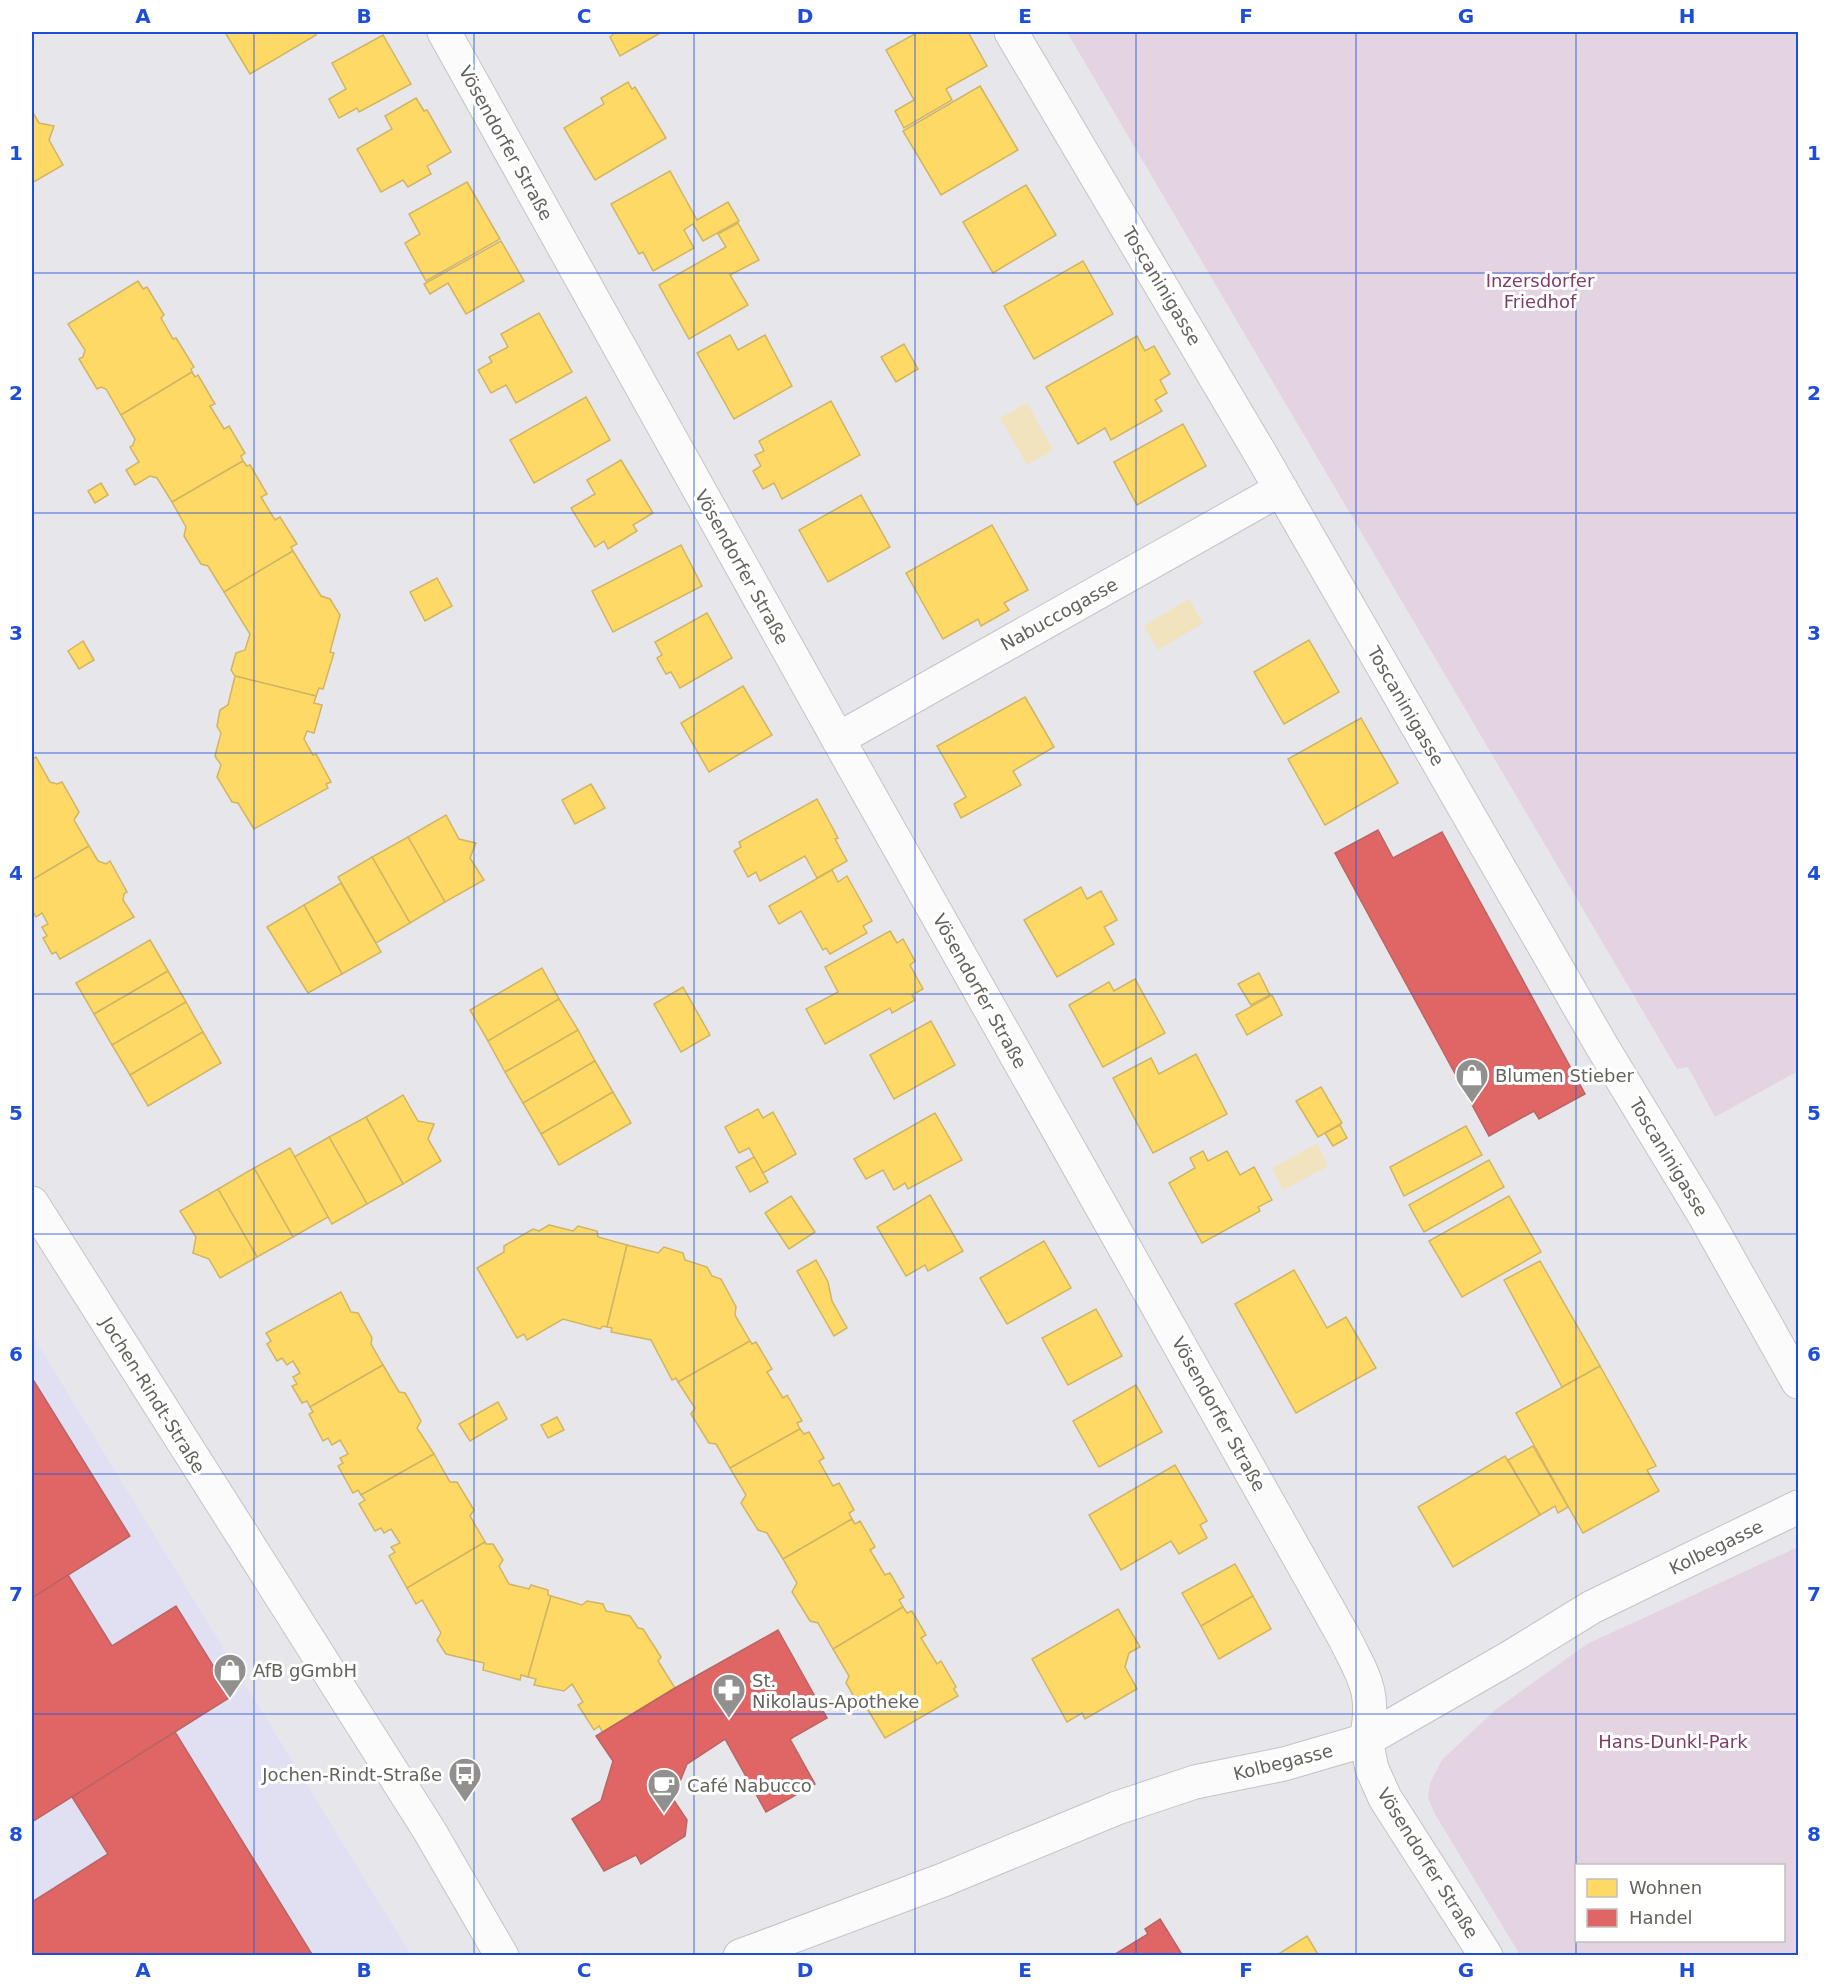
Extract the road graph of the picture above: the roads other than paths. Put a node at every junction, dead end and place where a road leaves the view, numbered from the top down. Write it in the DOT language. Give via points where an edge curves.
graph roads {
  1 [pos="444,32"];
  2 [pos="1011,32"];
  3 [pos="1281,489"];
  4 [pos="837,738"];
  5 [pos="34,1214"];
  6 [pos="1798,1382"];
  7 [pos="1798,1507"];
  8 [pos="1366,1740"];
  9 [pos="502,1956"];
  10 [pos="740,1956"];
  11 [pos="1486,1956"];
  1 -- 4 [label="street, Vösendorfer Straße"];
  2 -- 3 [label="street, Toscaninigasse"];
  3 -- 4 [label="street, Nabuccogasse"];
  3 -- 6 [label="street, Toscaninigasse"];
  4 -- 8 [label="street, Vösendorfer Straße" via="1345,1639 1370,1696"];
  5 -- 9 [label="street, Jochen-Rindt-Straße" via="429,1830"];
  7 -- 8 [label="street, Kolbegasse" via="1592,1607"];
  8 -- 10 [label="street, Kolbegasse" via="1284,1764 1195,1782 1117,1808 943,1880"];
  8 -- 11 [label="street, Vösendorfer Straße" via="1372,1769 1385,1798"];
}
